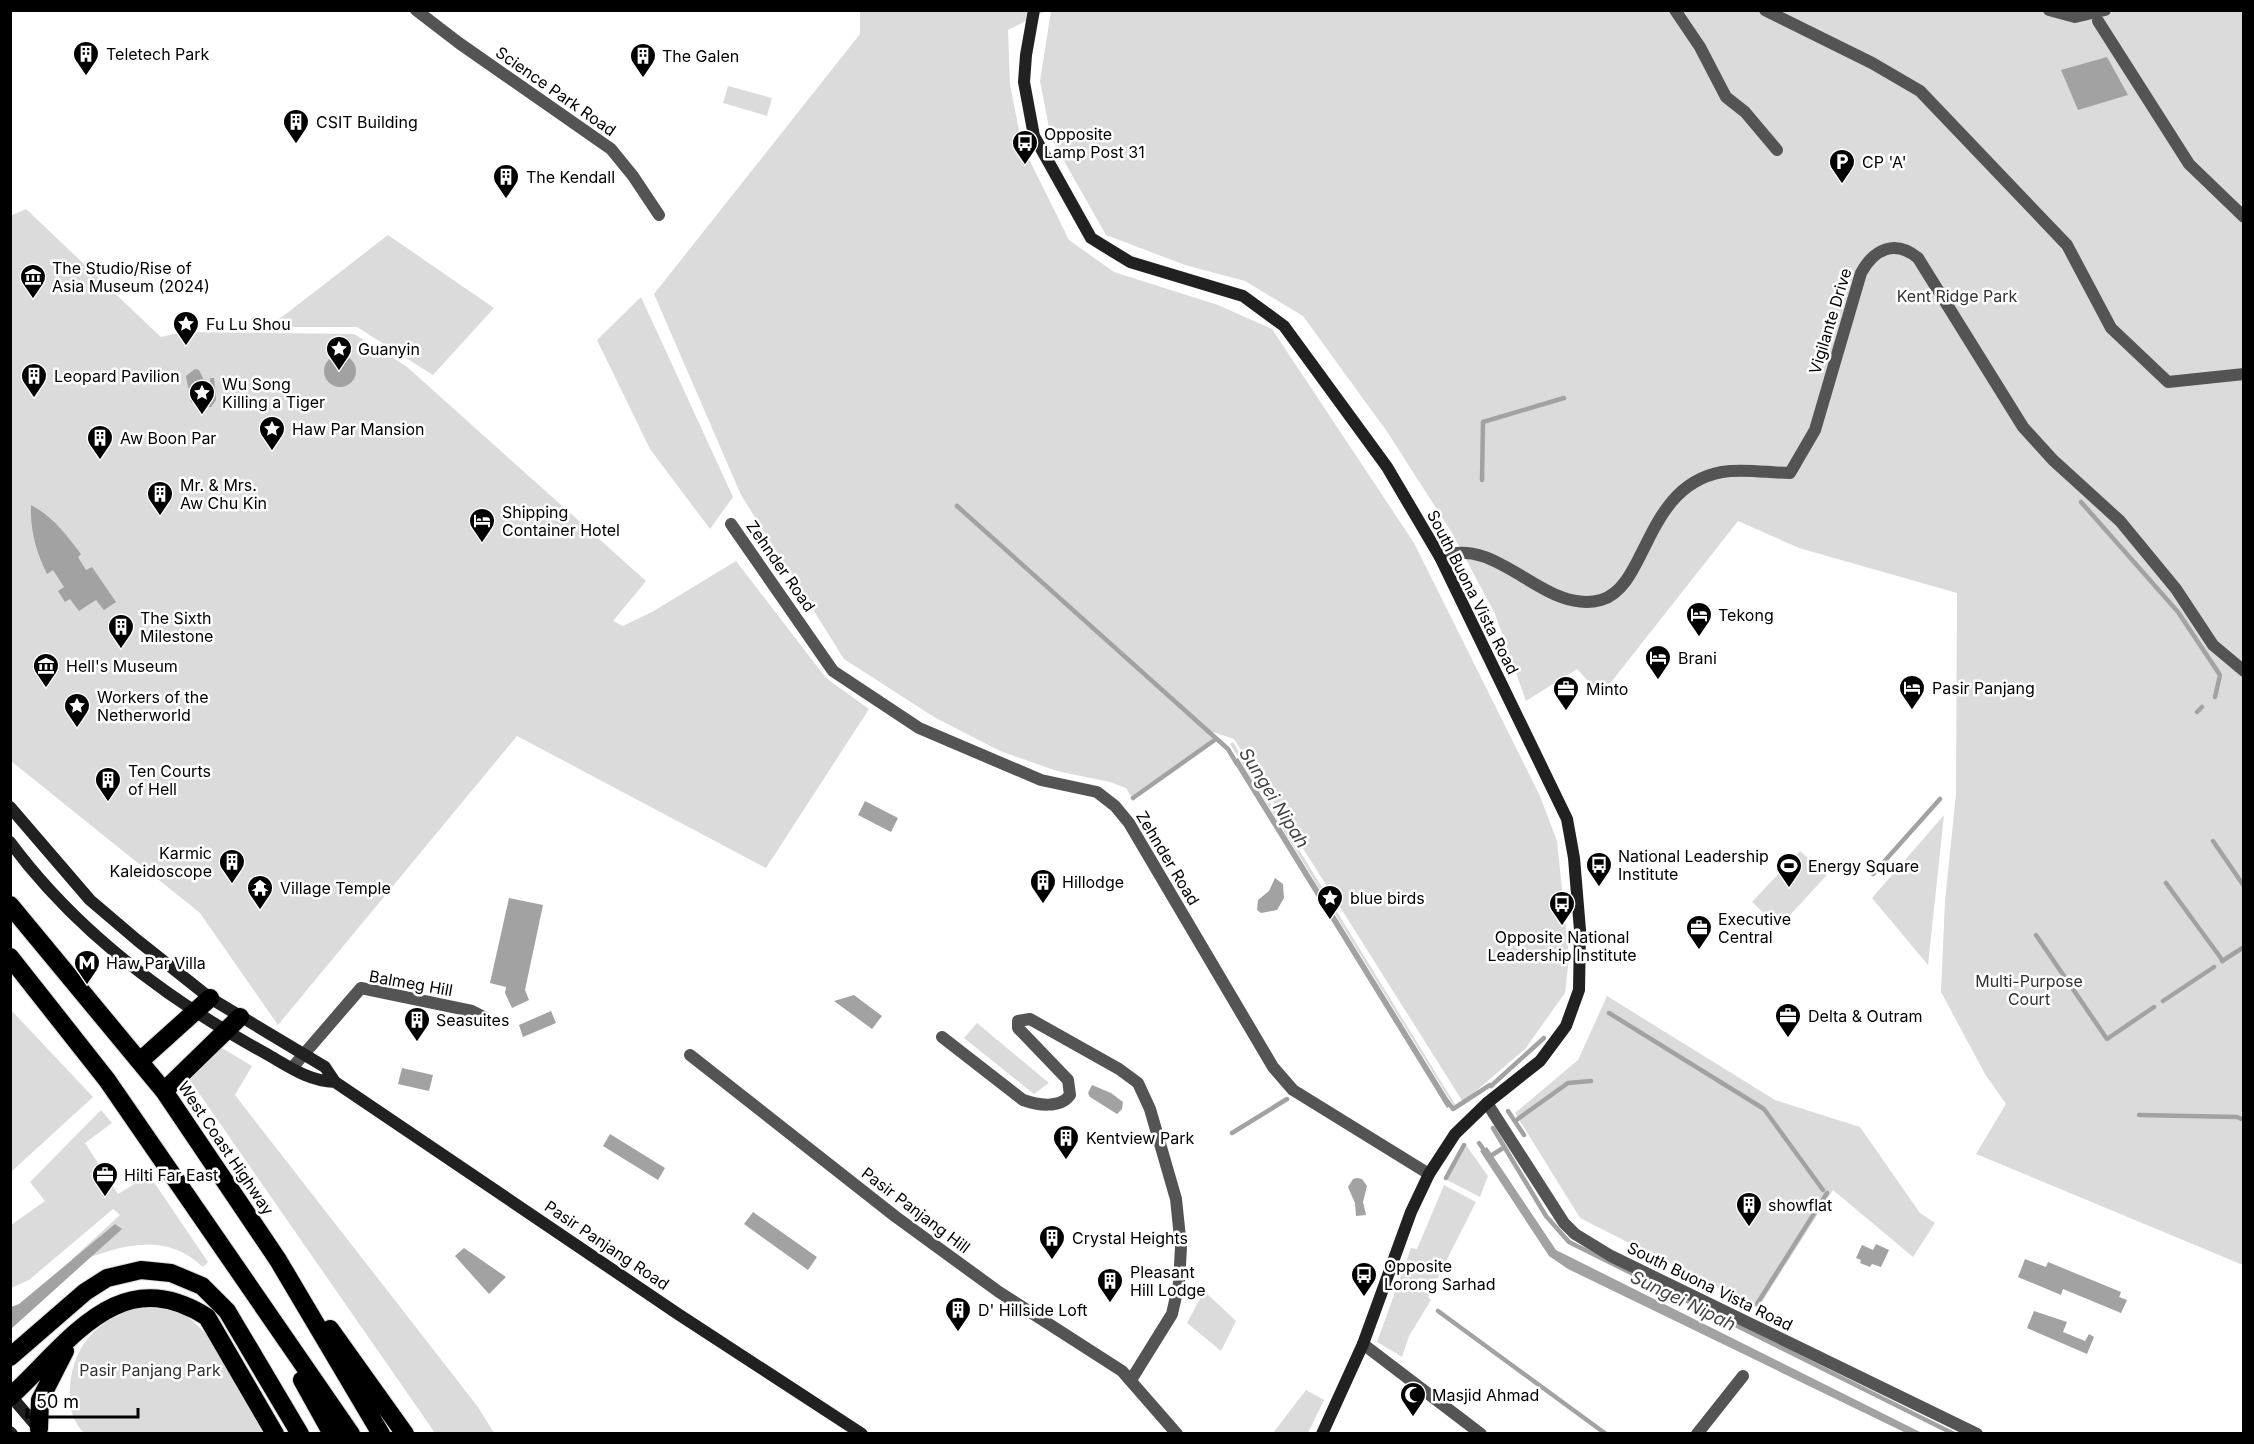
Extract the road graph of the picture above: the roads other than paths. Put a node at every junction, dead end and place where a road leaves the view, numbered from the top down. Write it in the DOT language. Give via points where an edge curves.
graph roads {
  1 [pos="417,10"];
  2 [pos="1034,10"];
  3 [pos="1675,10"];
  4 [pos="1765,10"];
  5 [pos="2049,10"];
  6 [pos="2106,10"];
  7 [pos="2098,21"];
  8 [pos="1777,150"];
  9 [pos="659,215"];
  10 [pos="2244,217"];
  11 [pos="2244,374"];
  12 [pos="731,524"];
  13 [pos="1440,557"];
  14 [pos="2244,671"];
  15 [pos="10,807"];
  16 [pos="10,842"];
  17 [pos="10,905"];
  18 [pos="10,957"];
  19 [pos="203,1005"];
  20 [pos="240,1017"];
  21 [pos="486,1018"];
  22 [pos="225,1031"];
  23 [pos="942,1037"];
  24 [pos="303,1055"];
  25 [pos="690,1055"];
  26 [pos="140,1061"];
  27 [pos="292,1068"];
  28 [pos="334,1082"];
  29 [pos="164,1091"];
  30 [pos="1487,1103"];
  31 [pos="1429,1174"];
  32 [pos="278,1260"];
  33 [pos="247,1281"];
  34 [pos="72,1336"];
  35 [pos="1367,1346"];
  36 [pos="10,1356"];
  37 [pos="1743,1376"];
  38 [pos="1131,1380"];
  39 [pos="11,1396"];
  40 [pos="272,1428"];
  41 [pos="41,1431"];
  42 [pos="300,1434"];
  43 [pos="332,1434"];
  44 [pos="351,1434"];
  45 [pos="381,1434"];
  46 [pos="405,1434"];
  47 [pos="862,1434"];
  48 [pos="1177,1434"];
  49 [pos="1322,1434"];
  50 [pos="1481,1434"];
  51 [pos="1697,1434"];
  52 [pos="1977,1434"];
  1 -- 9 [label="street, Science Park Road" via="612,149"];
  2 -- 13 [label="street, South Buona Vista Road" via="1024,82 1034,136 1091,238 1130,262 1243,296 1284,326 1387,467"];
  3 -- 8 [label="street" via="1726,97"];
  4 -- 11 [label="street" via="1920,91 2067,245 2111,327 2168,382"];
  5 -- 6 [label="street" via="2075,17"];
  7 -- 10 [label="street" via="2189,164"];
  12 -- 31 [label="street, Zehnder Road" via="833,671 919,728 1041,780 1097,792 1115,806 1129,823 1273,1066 1293,1090"];
  13 -- 14 [label="street, Vigilante Drive" via="1463,550 1485,557 1574,600 1603,600 1618,590 1662,513 1695,481 1722,472 1790,473 1815,430 1861,273 1877,251 1901,249 1918,258 2023,427 2120,521 2176,589 2213,645"];
  13 -- 30 [label="street, South Buona Vista Road" via="1567,819 1574,858 1580,930 1579,990 1566,1026 1540,1061"];
  15 -- 19 [label="street, Pasir Panjang Road" via="90,900"];
  16 -- 19 [label="street, Pasir Panjang Road" via="90,930 126,961"];
  17 -- 26 [label="highway, West Coast Highway"];
  18 -- 33 [label="highway" via="107,1080"];
  19 -- 20 [label="street, Pasir Panjang Road"];
  19 -- 22 [label="street, Pasir Panjang Road"];
  19 -- 26 [label="highway"];
  20 -- 22 [label="highway"];
  20 -- 24 [label="street, Pasir Panjang Road"];
  21 -- 24 [label="street, Balmeg Hill" via="472,1011 361,988"];
  22 -- 27 [label="street, Pasir Panjang Road"];
  22 -- 29 [label="highway"];
  23 -- 38 [label="street" via="1023,1100 1036,1105 1062,1103 1071,1088 1068,1080 1018,1028 1021,1019 1030,1019 1138,1083 1150,1109 1176,1199 1181,1247 1177,1301"];
  24 -- 27 [label="street, Balmeg Hill"];
  24 -- 28 [label="street, Pasir Panjang Road" via="325,1067"];
  25 -- 38 [label="street, Pasir Panjang Hill" via="905,1224"];
  26 -- 29 [label="highway, West Coast Highway"];
  27 -- 28 [label="street, Pasir Panjang Road" via="317,1082"];
  28 -- 47 [label="street, Pasir Panjang Road"];
  29 -- 32 [label="highway, West Coast Highway"];
  30 -- 31 [label="street, South Buona Vista Road" via="1455,1134"];
  30 -- 52 [label="street, South Buona Vista Road" via="1575,1234 1611,1256"];
  31 -- 35 [label="street, South Buona Vista Road" via="1411,1212"];
  32 -- 45 [label="highway, West Coast Highway"];
  32 -- 46 [label="highway"];
  33 -- 43 [label="highway"];
  33 -- 44 [label="highway"];
  34 -- 39 [label="highway"];
  34 -- 40 [label="highway" via="88,1321 118,1304 144,1297 168,1298 189,1306 207,1317"];
  34 -- 41 [label="highway" via="40,1400"];
  35 -- 49 [label="street, South Buona Vista Road"];
  35 -- 50 [label="street"];
  36 -- 42 [label="highway" via="107,1278 141,1270 171,1273 202,1286 226,1311"];
  37 -- 51 [label="street"];
  38 -- 48 [label="street, Pasir Panjang Hill"];
  39 -- 41 [label="street"];
}
